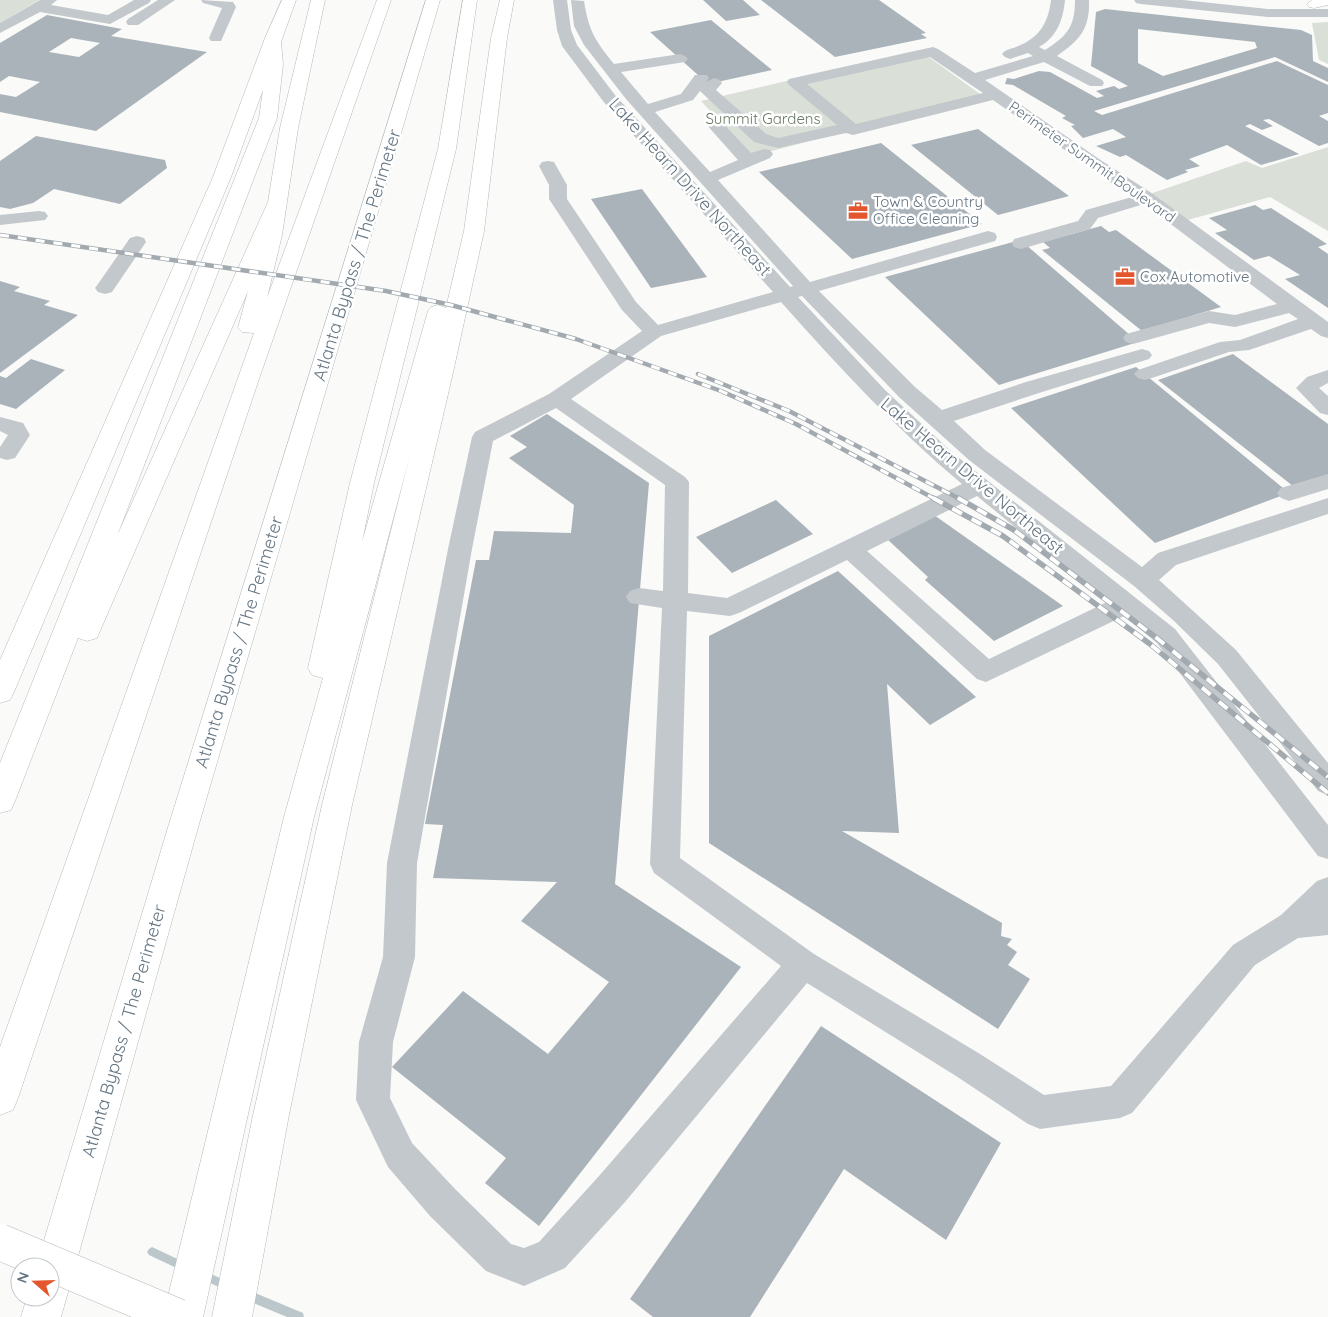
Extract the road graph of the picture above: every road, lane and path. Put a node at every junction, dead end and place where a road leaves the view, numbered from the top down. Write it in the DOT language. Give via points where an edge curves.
graph roads {
  1 [pos="144,0"];
  2 [pos="168,0"];
  3 [pos="208,0"];
  4 [pos="289,0"];
  5 [pos="318,0"];
  6 [pos="384,0"];
  7 [pos="433,0"];
  8 [pos="470,0"];
  9 [pos="507,0"];
  10 [pos="560,0"];
  11 [pos="577,0"];
  12 [pos="1058,0"];
  13 [pos="1082,0"];
  14 [pos="1141,0"];
  15 [pos="1157,2"];
  16 [pos="1323,3"];
  17 [pos="43,4"];
  18 [pos="1328,13"];
  19 [pos="132,23"];
  20 [pos="0,29"];
  21 [pos="216,38"];
  22 [pos="274,38"];
  23 [pos="1028,48"];
  24 [pos="1047,57"];
  25 [pos="680,59"];
  26 [pos="958,68"];
  27 [pos="611,69"];
  28 [pos="974,78"];
  29 [pos="1096,83"];
  30 [pos="996,95"];
  31 [pos="645,110"];
  32 [pos="712,121"];
  33 [pos="489,127"];
  34 [pos="849,127"];
  35 [pos="548,166"];
  36 [pos="706,178"];
  37 [pos="278,198"];
  38 [pos="1146,198"];
  39 [pos="39,216"];
  40 [pos="0,220"];
  41 [pos="988,237"];
  42 [pos="137,242"];
  43 [pos="1021,243"];
  44 [pos="956,245"];
  45 [pos="974,253"];
  46 [pos="105,288"];
  47 [pos="805,288"];
  48 [pos="786,295"];
  49 [pos="1291,306"];
  50 [pos="1320,327"];
  51 [pos="654,332"];
  52 [pos="1140,356"];
  53 [pos="249,376"];
  54 [pos="1328,376"];
  55 [pos="557,399"];
  56 [pos="1328,408"];
  57 [pos="940,420"];
  58 [pos="0,424"];
  59 [pos="7,453"];
  60 [pos="1328,481"];
  61 [pos="979,485"];
  62 [pos="1289,493"];
  63 [pos="1328,506"];
  64 [pos="850,549"];
  65 [pos="1142,580"];
  66 [pos="639,597"];
  67 [pos="675,599"];
  68 [pos="1125,604"];
  69 [pos="0,692"];
  70 [pos="26,737"];
  71 [pos="1328,783"];
  72 [pos="0,801"];
  73 [pos="299,817"];
  74 [pos="1328,847"];
  75 [pos="1328,890"];
  76 [pos="1328,922"];
  77 [pos="1292,925"];
  78 [pos="803,964"];
  79 [pos="0,1098"];
  80 [pos="0,1242"];
  81 [pos="58,1257"];
  82 [pos="178,1317"];
  83 [pos="183,1317"];
  84 [pos="232,1317"];
  1 -- 17 [label="street" via="110,20"];
  2 -- 19 [label="street"];
  3 -- 21 [label="street" via="229,7"];
  4 -- 22 [label="main road"];
  5 -- 37 [label="main road" via="289,128"];
  6 -- 53 [label="main road"];
  7 -- 81 [label="main road, Atlanta Bypass / The Perimeter" via="184,824"];
  8 -- 73 [label="main road" via="447,149 362,484 300,772"];
  9 -- 33 [label="main road" via="499,38"];
  10 -- 48 [label="street, Lake Hearn Drive Northeast" via="570,46 609,98"];
  11 -- 27 [label="street, Lake Hearn Drive Northeast" via="581,26 589,42"];
  12 -- 23 [label="street" via="1057,18 1037,44"];
  13 -- 24 [label="street" via="1082,19 1065,43"];
  14 -- 15 [label="street"];
  15 -- 16 [label="street"];
  15 -- 18 [label="street" via="1268,13"];
  17 -- 20 [label="street"];
  22 -- 69 [label="main road" via="222,177"];
  22 -- 70 [label="main road" via="275,64 268,118"];
  23 -- 24 [label="street"];
  23 -- 26 [label="street"];
  24 -- 28 [label="street"];
  24 -- 29 [label="street"];
  25 -- 27 [label="street"];
  26 -- 28 [label="street, Perimeter Summit Boulevard"];
  26 -- 34 [label="street, Perimeter Summit Boulevard" via="933,52 795,82"];
  27 -- 31 [label="street, Lake Hearn Drive Northeast"];
  28 -- 30 [label="street, Perimeter Summit Boulevard"];
  30 -- 34 [label="street" via="853,130"];
  30 -- 38 [label="street, Perimeter Summit Boulevard"];
  31 -- 34 [label="street" via="687,97 708,81 708,90 760,138 768,141 778,143"];
  31 -- 36 [label="street, Lake Hearn Drive Northeast"];
  32 -- 36 [label="street" via="757,158"];
  33 -- 73 [label="main road"];
  33 -- 84 [label="main road" via="474,232 337,804"];
  35 -- 51 [label="street" via="558,185 558,199 629,306"];
  36 -- 47 [label="street, Lake Hearn Drive Northeast"];
  37 -- 53 [label="main road" via="244,348"];
  37 -- 70 [label="main road" via="73,662"];
  38 -- 43 [label="street" via="1092,214 1084,225"];
  38 -- 49 [label="street, Perimeter Summit Boulevard"];
  39 -- 40 [label="street"];
  41 -- 44 [label="street"];
  42 -- 46 [label="street"];
  44 -- 45 [label="street"];
  44 -- 47 [label="street" via="903,254"];
  47 -- 48 [label="street"];
  47 -- 57 [label="street, Lake Hearn Drive Northeast" via="907,392"];
  48 -- 51 [label="street"];
  48 -- 61 [label="street, Lake Hearn Drive Northeast" via="877,395"];
  49 -- 50 [label="street, Perimeter Summit Boulevard"];
  49 -- 52 [label="lane" via="1235,321 1209,317"];
  50 -- 52 [label="street" via="1242,346"];
  51 -- 55 [label="street"];
  52 -- 57 [label="street" via="1034,387"];
  53 -- 79 [label="main road"];
  54 -- 56 [label="street" via="1314,381 1307,388"];
  55 -- 67 [label="street" via="677,482"];
  55 -- 78 [label="street" via="483,437 402,862 400,957 376,1042 373,1100 400,1155 443,1203 499,1258 524,1267 552,1254 592,1211"];
  57 -- 65 [label="street, Lake Hearn Drive Northeast" via="977,455"];
  58 -- 59 [label="street" via="15,428 19,435"];
  60 -- 62 [label="street"];
  61 -- 64 [label="street"];
  61 -- 68 [label="street, Lake Hearn Drive Northeast"];
  63 -- 65 [label="street" via="1167,559"];
  64 -- 67 [label="street" via="730,607"];
  64 -- 68 [label="street" via="986,672"];
  65 -- 71 [label="street, Lake Hearn Drive Northeast" via="1227,657"];
  66 -- 67 [label="street"];
  67 -- 78 [label="street" via="665,864"];
  68 -- 74 [label="street, Lake Hearn Drive Northeast" via="1166,636"];
  70 -- 72 [label="main road"];
  73 -- 83 [label="main road"];
  75 -- 77 [label="street"];
  76 -- 77 [label="street"];
  77 -- 78 [label="street" via="1244,955 1120,1101 1040,1112"];
  80 -- 82 [label="main road, bridge"];
}
